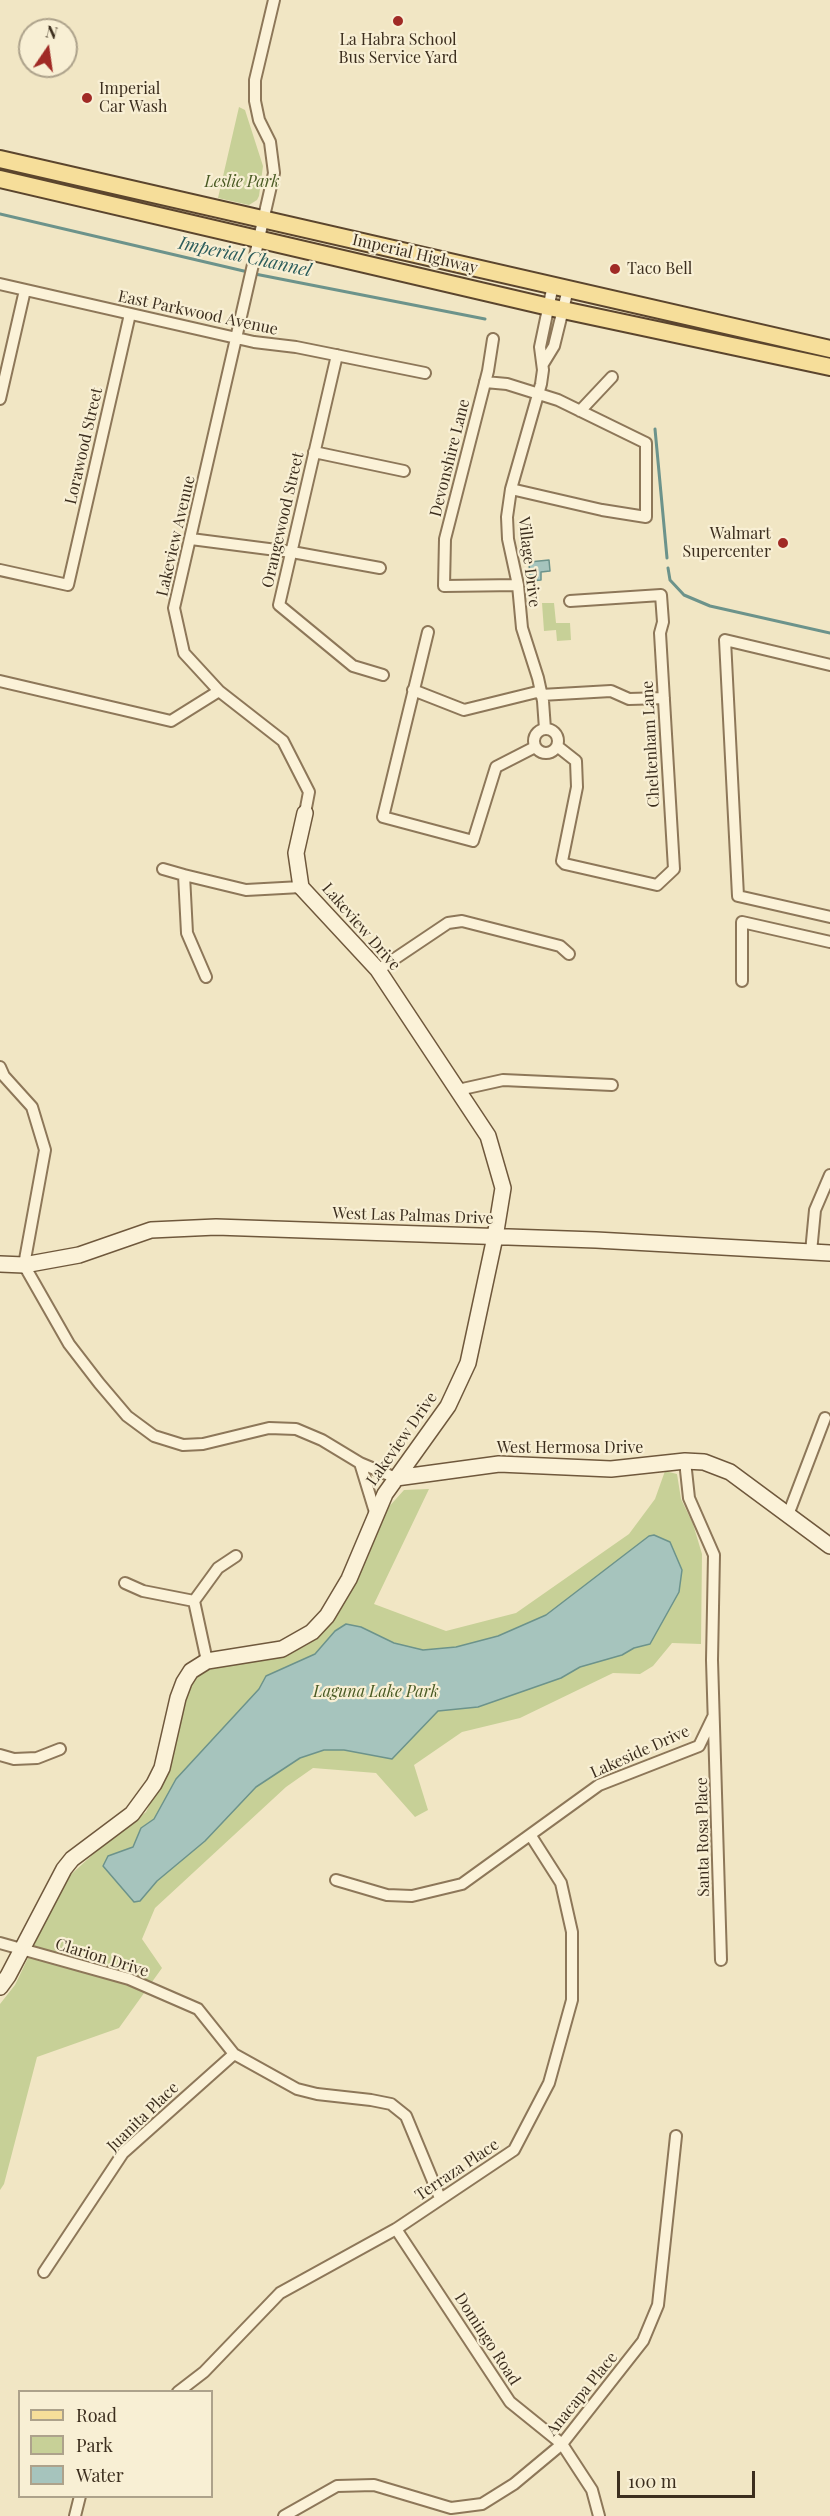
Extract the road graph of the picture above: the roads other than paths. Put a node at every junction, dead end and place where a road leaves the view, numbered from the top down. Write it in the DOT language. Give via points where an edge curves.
graph roads {
  1 [pos="274,0"];
  2 [pos="0,159"];
  3 [pos="0,179"];
  4 [pos="265,220"];
  5 [pos="261,240"];
  6 [pos="0,284"];
  7 [pos="561,287"];
  8 [pos="25,290"];
  9 [pos="556,308"];
  10 [pos="130,314"];
  11 [pos="236,339"];
  12 [pos="493,339"];
  13 [pos="830,349"];
  14 [pos="337,355"];
  15 [pos="830,367"];
  16 [pos="425,373"];
  17 [pos="612,377"];
  18 [pos="485,382"];
  19 [pos="539,394"];
  20 [pos="0,399"];
  21 [pos="580,411"];
  22 [pos="314,453"];
  23 [pos="404,471"];
  24 [pos="511,489"];
  25 [pos="191,539"];
  26 [pos="292,552"];
  27 [pos="380,568"];
  28 [pos="0,570"];
  29 [pos="518,585"];
  30 [pos="570,602"];
  31 [pos="428,632"];
  32 [pos="830,665"];
  33 [pos="383,675"];
  34 [pos="0,681"];
  35 [pos="413,690"];
  36 [pos="219,691"];
  37 [pos="541,693"];
  38 [pos="663,698"];
  39 [pos="545,729"];
  40 [pos="557,746"];
  41 [pos="535,747"];
  42 [pos="305,813"];
  43 [pos="163,869"];
  44 [pos="184,875"];
  45 [pos="301,887"];
  46 [pos="830,917"];
  47 [pos="830,942"];
  48 [pos="568,954"];
  49 [pos="378,970"];
  50 [pos="206,977"];
  51 [pos="742,981"];
  52 [pos="0,1067"];
  53 [pos="612,1085"];
  54 [pos="458,1090"];
  55 [pos="830,1174"];
  56 [pos="495,1237"];
  57 [pos="811,1252"];
  58 [pos="830,1253"];
  59 [pos="0,1264"];
  60 [pos="24,1265"];
  61 [pos="825,1418"];
  62 [pos="685,1461"];
  63 [pos="360,1463"];
  64 [pos="396,1478"];
  65 [pos="375,1512"];
  66 [pos="788,1515"];
  67 [pos="830,1546"];
  68 [pos="236,1556"];
  69 [pos="125,1583"];
  70 [pos="194,1601"];
  71 [pos="207,1660"];
  72 [pos="714,1714"];
  73 [pos="60,1749"];
  74 [pos="0,1755"];
  75 [pos="531,1836"];
  76 [pos="336,1880"];
  77 [pos="0,1943"];
  78 [pos="21,1950"];
  79 [pos="721,1960"];
  80 [pos="0,1987"];
  81 [pos="234,2055"];
  82 [pos="676,2136"];
  83 [pos="440,2198"];
  84 [pos="396,2229"];
  85 [pos="44,2272"];
  86 [pos="179,2390"];
  87 [pos="562,2444"];
  88 [pos="80,2498"];
  89 [pos="75,2516"];
  90 [pos="284,2516"];
  91 [pos="599,2516"];
  1 -- 4 [label="street, Lakeview Avenue" via="255,80 259,120 274,161"];
  2 -- 4 [label="main road, Imperial Highway"];
  3 -- 5 [label="main road, Imperial Highway"];
  4 -- 5 [label="street, Lakeview Avenue"];
  4 -- 7 [label="main road, Imperial Highway"];
  5 -- 9 [label="main road, Imperial Highway"];
  5 -- 11 [label="street, Lakeview Avenue"];
  6 -- 8 [label="street, East Parkwood Avenue"];
  7 -- 9 [label="street, Village Drive"];
  7 -- 9 [label="street, Village Drive"];
  7 -- 13 [label="main road, Imperial Highway"];
  8 -- 10 [label="street, East Parkwood Avenue"];
  8 -- 20 [label="street"];
  9 -- 15 [label="main road, Imperial Highway"];
  9 -- 19 [label="street, Village Drive" via="540,347 543,364"];
  10 -- 11 [label="street, East Parkwood Avenue"];
  10 -- 28 [label="street, Lorawood Street" via="68,585"];
  11 -- 14 [label="street, East Parkwood Avenue"];
  11 -- 25 [label="street, Lakeview Avenue"];
  12 -- 18 [label="street, Devonshire Lane"];
  14 -- 16 [label="street, East Parkwood Avenue"];
  14 -- 22 [label="street, Orangewood Street"];
  17 -- 21 [label="street"];
  18 -- 19 [label="street"];
  18 -- 29 [label="street, Devonshire Lane" via="445,538 444,586"];
  19 -- 21 [label="street"];
  19 -- 24 [label="street, Village Drive"];
  21 -- 24 [label="street" via="646,442 646,517"];
  22 -- 23 [label="street"];
  22 -- 26 [label="street, Orangewood Street"];
  24 -- 29 [label="street, Village Drive" via="507,531"];
  25 -- 26 [label="street"];
  25 -- 36 [label="street, Lakeview Avenue" via="174,608 184,653"];
  26 -- 27 [label="street"];
  26 -- 33 [label="street, Orangewood Street" via="279,605 353,666"];
  29 -- 37 [label="street, Village Drive" via="524,637"];
  30 -- 38 [label="street, Cheltenham Lane" via="661,595"];
  31 -- 35 [label="street"];
  32 -- 46 [label="street" via="725,640 738,896"];
  34 -- 36 [label="street" via="171,721"];
  35 -- 37 [label="street" via="464,710"];
  35 -- 41 [label="street" via="382,817 473,841 496,767"];
  36 -- 42 [label="street, Lakeview Avenue" via="283,741 309,792"];
  37 -- 38 [label="street" via="611,691 629,699"];
  37 -- 39 [label="street, Village Drive"];
  38 -- 40 [label="street, Cheltenham Lane" via="674,869 657,885 562,861 578,787 576,761"];
  39 -- 40 [label="street" via="556,734"];
  39 -- 41 [label="street" via="536,734"];
  40 -- 41 [label="street" via="546,753"];
  42 -- 45 [label="street, Lakeview Drive" via="296,853"];
  43 -- 44 [label="street"];
  44 -- 45 [label="street" via="246,890"];
  44 -- 50 [label="street" via="187,933"];
  45 -- 49 [label="street, Lakeview Drive"];
  47 -- 51 [label="street" via="742,922"];
  48 -- 49 [label="street" via="560,946 462,921 448,923"];
  49 -- 54 [label="street, Lakeview Drive"];
  52 -- 60 [label="street" via="32,1107 45,1150"];
  53 -- 54 [label="street" via="503,1080"];
  54 -- 56 [label="street, Lakeview Drive" via="488,1136 503,1188"];
  55 -- 57 [label="street" via="815,1210"];
  56 -- 57 [label="street, West Las Palmas Drive"];
  56 -- 60 [label="street, West Las Palmas Drive" via="216,1227 151,1230 80,1255"];
  56 -- 64 [label="street, Lakeview Drive" via="463,1376 448,1406"];
  57 -- 58 [label="street, West Las Palmas Drive"];
  59 -- 60 [label="street, West Las Palmas Drive"];
  60 -- 63 [label="street" via="69,1344 128,1416 149,1433 170,1442 197,1445 264,1428 290,1428 322,1440"];
  61 -- 66 [label="street"];
  62 -- 64 [label="street, West Hermosa Drive" via="611,1469 499,1464"];
  62 -- 66 [label="street, West Hermosa Drive" via="724,1469"];
  62 -- 72 [label="street, Lakeside Drive" via="688,1498 714,1555"];
  63 -- 64 [label="street"];
  63 -- 65 [label="street"];
  64 -- 65 [label="street, Lakeview Drive"];
  65 -- 71 [label="street, Lakeview Drive" via="350,1579 312,1632 271,1652"];
  66 -- 67 [label="street, West Hermosa Drive"];
  68 -- 70 [label="street" via="218,1568"];
  69 -- 70 [label="street" via="143,1591"];
  70 -- 71 [label="street"];
  71 -- 78 [label="street" via="195,1667 184,1682 162,1768 150,1792 132,1814 64,1869"];
  72 -- 75 [label="street, Lakeside Drive" via="699,1746 599,1785"];
  72 -- 79 [label="street, Santa Rosa Place"];
  73 -- 74 [label="street" via="37,1758"];
  75 -- 76 [label="street, Lakeside Drive" via="471,1880 436,1892 387,1895"];
  75 -- 83 [label="street, Terraza Place" via="561,1883 572,1932 572,2000 549,2083 514,2150"];
  77 -- 78 [label="street, Clarion Drive"];
  78 -- 80 [label="street"];
  78 -- 81 [label="street, Clarion Drive" via="129,1979 198,2009"];
  81 -- 83 [label="street, Clarion Drive" via="297,2089 391,2104 406,2116"];
  81 -- 85 [label="street, Juanita Place" via="123,2153"];
  82 -- 87 [label="street, Anacapa Place" via="658,2305 643,2342"];
  83 -- 84 [label="street, Terraza Place"];
  84 -- 86 [label="street, Terraza Place" via="280,2294 204,2372"];
  84 -- 87 [label="street, Domingo Road" via="510,2402"];
  87 -- 90 [label="street, Anacapa Place" via="514,2484 482,2504 451,2508 375,2485 337,2486"];
  87 -- 91 [label="street, Domingo Road" via="592,2490"];
  88 -- 89 [label="street"];
}
